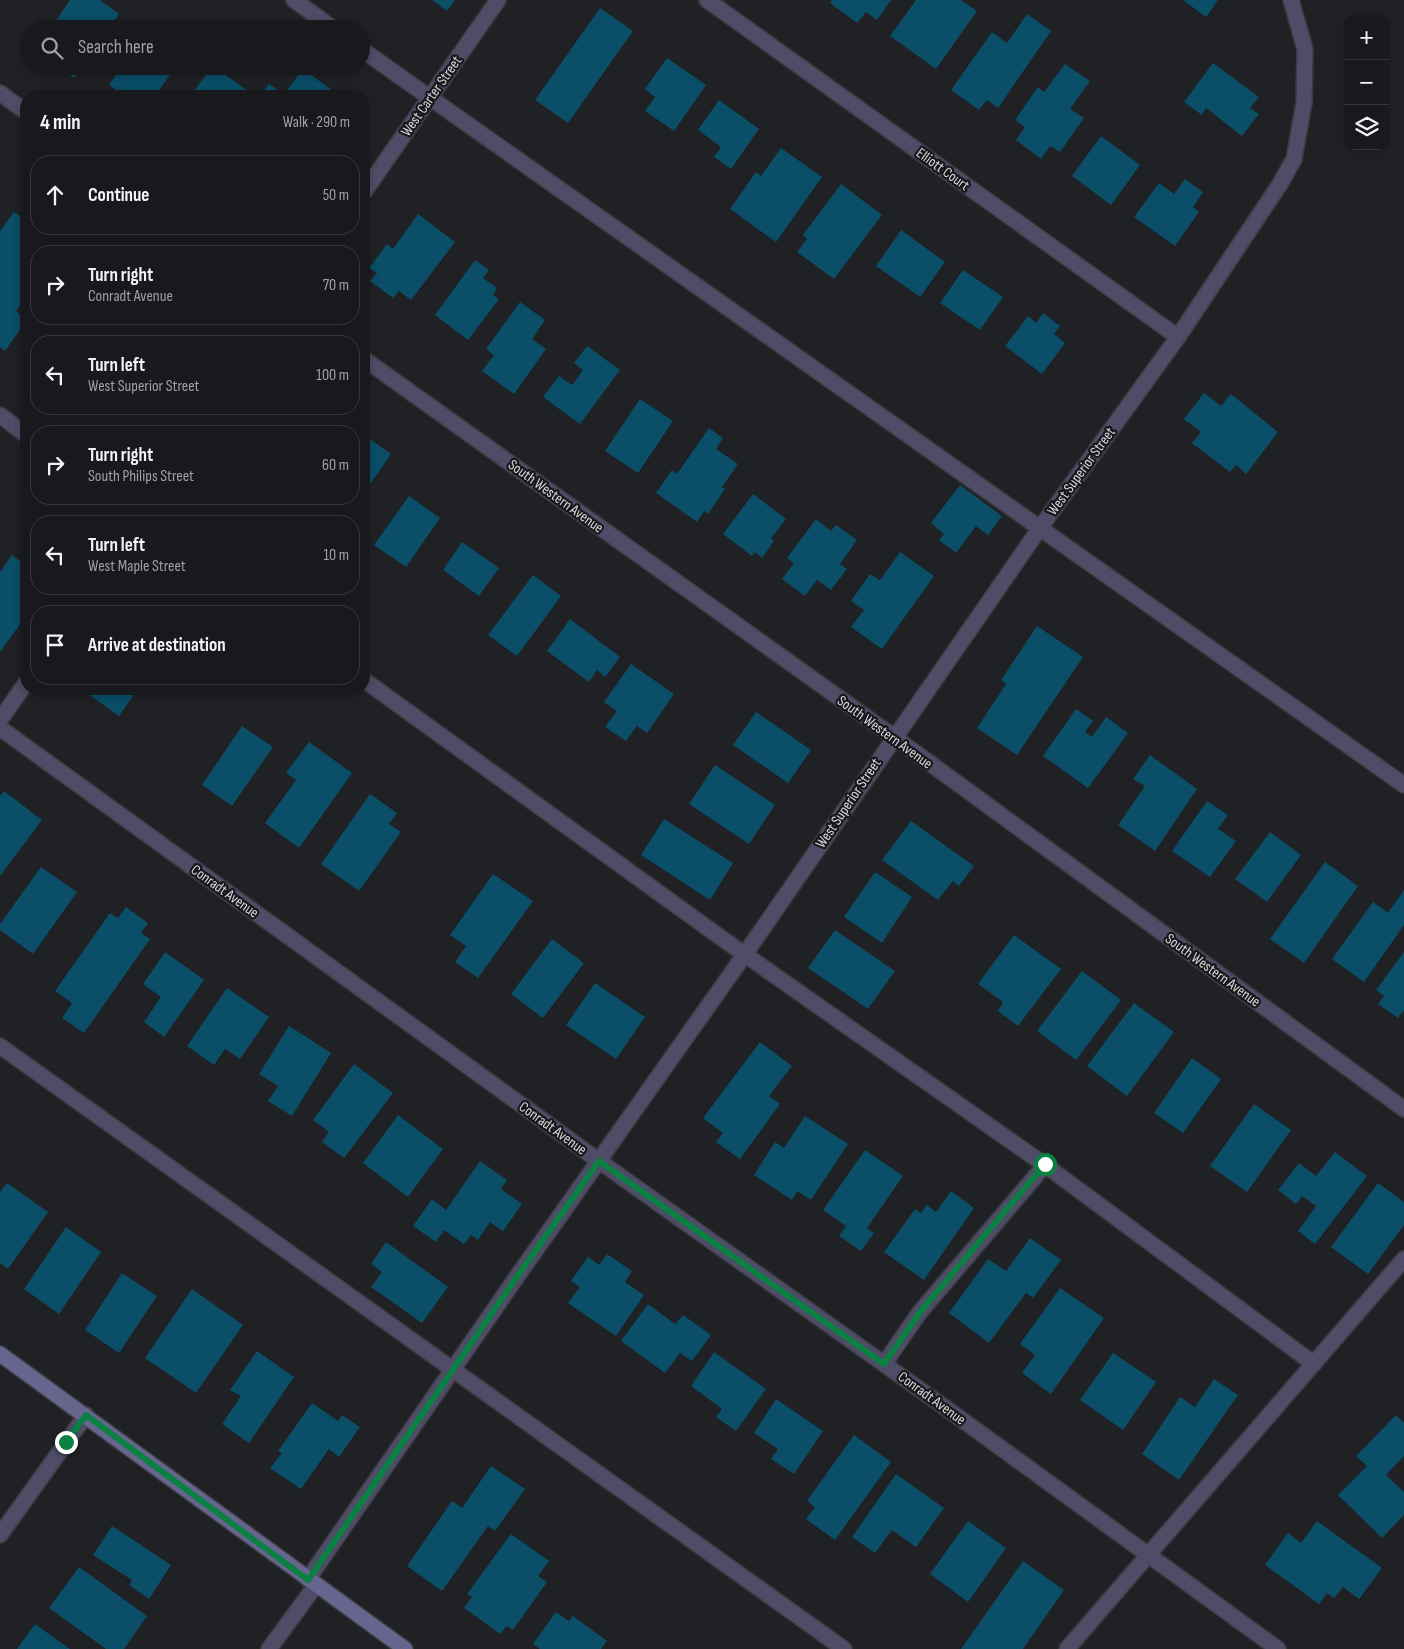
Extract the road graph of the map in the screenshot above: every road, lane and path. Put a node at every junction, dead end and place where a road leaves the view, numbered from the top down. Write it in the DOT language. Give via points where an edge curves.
graph roads {
  1 [pos="294,0"];
  2 [pos="498,0"];
  3 [pos="707,0"];
  4 [pos="1291,0"];
  5 [pos="322,20"];
  6 [pos="370,55"];
  7 [pos="0,93"];
  8 [pos="429,98"];
  9 [pos="20,108"];
  10 [pos="370,183"];
  11 [pos="1178,337"];
  12 [pos="370,363"];
  13 [pos="0,415"];
  14 [pos="20,430"];
  15 [pos="1040,528"];
  16 [pos="370,684"];
  17 [pos="20,692"];
  18 [pos="0,720"];
  19 [pos="0,728"];
  20 [pos="894,737"];
  21 [pos="1404,786"];
  22 [pos="745,954"];
  23 [pos="0,1046"];
  24 [pos="1404,1109"];
  25 [pos="599,1161"];
  26 [pos="1045,1164"];
  27 [pos="1404,1259"];
  28 [pos="0,1354"];
  29 [pos="884,1364"];
  30 [pos="1314,1364"];
  31 [pos="453,1370"];
  32 [pos="86,1415"];
  33 [pos="0,1535"];
  34 [pos="1148,1554"];
  35 [pos="312,1582"];
  36 [pos="834,1646"];
  37 [pos="269,1649"];
  38 [pos="405,1649"];
  39 [pos="1067,1649"];
  40 [pos="1278,1649"];
  1 -- 5 [label="street"];
  2 -- 8 [label="street, West Carter Street"];
  3 -- 11 [label="street, Elliott Court"];
  4 -- 11 [label="street, West Superior Street" via="1305,49 1304,103 1294,159"];
  6 -- 8 [label="street"];
  7 -- 9 [label="street"];
  8 -- 10 [label="street, West Carter Street"];
  8 -- 15 [label="street"];
  11 -- 15 [label="street, West Superior Street"];
  12 -- 20 [label="street, South Western Avenue"];
  13 -- 14 [label="street"];
  15 -- 20 [label="street, West Superior Street"];
  15 -- 21 [label="street"];
  16 -- 22 [label="street"];
  17 -- 18 [label="street"];
  19 -- 25 [label="street, Conradt Avenue"];
  20 -- 22 [label="street, West Superior Street"];
  20 -- 24 [label="street, South Western Avenue"];
  22 -- 25 [label="street, West Superior Street"];
  22 -- 26 [label="street"];
  23 -- 31 [label="street"];
  25 -- 29 [label="street, Conradt Avenue"];
  25 -- 31 [label="street, West Superior Street"];
  26 -- 29 [label="street" via="920,1312"];
  26 -- 30 [label="street"];
  27 -- 30 [label="street"];
  28 -- 32 [label="street"];
  29 -- 34 [label="street, Conradt Avenue"];
  30 -- 34 [label="street"];
  31 -- 35 [label="street, West Superior Street"];
  31 -- 36 [label="street"];
  32 -- 33 [label="street"];
  32 -- 35 [label="street"];
  34 -- 39 [label="street"];
  34 -- 40 [label="street, Conradt Avenue"];
  35 -- 37 [label="street, West Superior Street"];
  35 -- 38 [label="street"];
}
